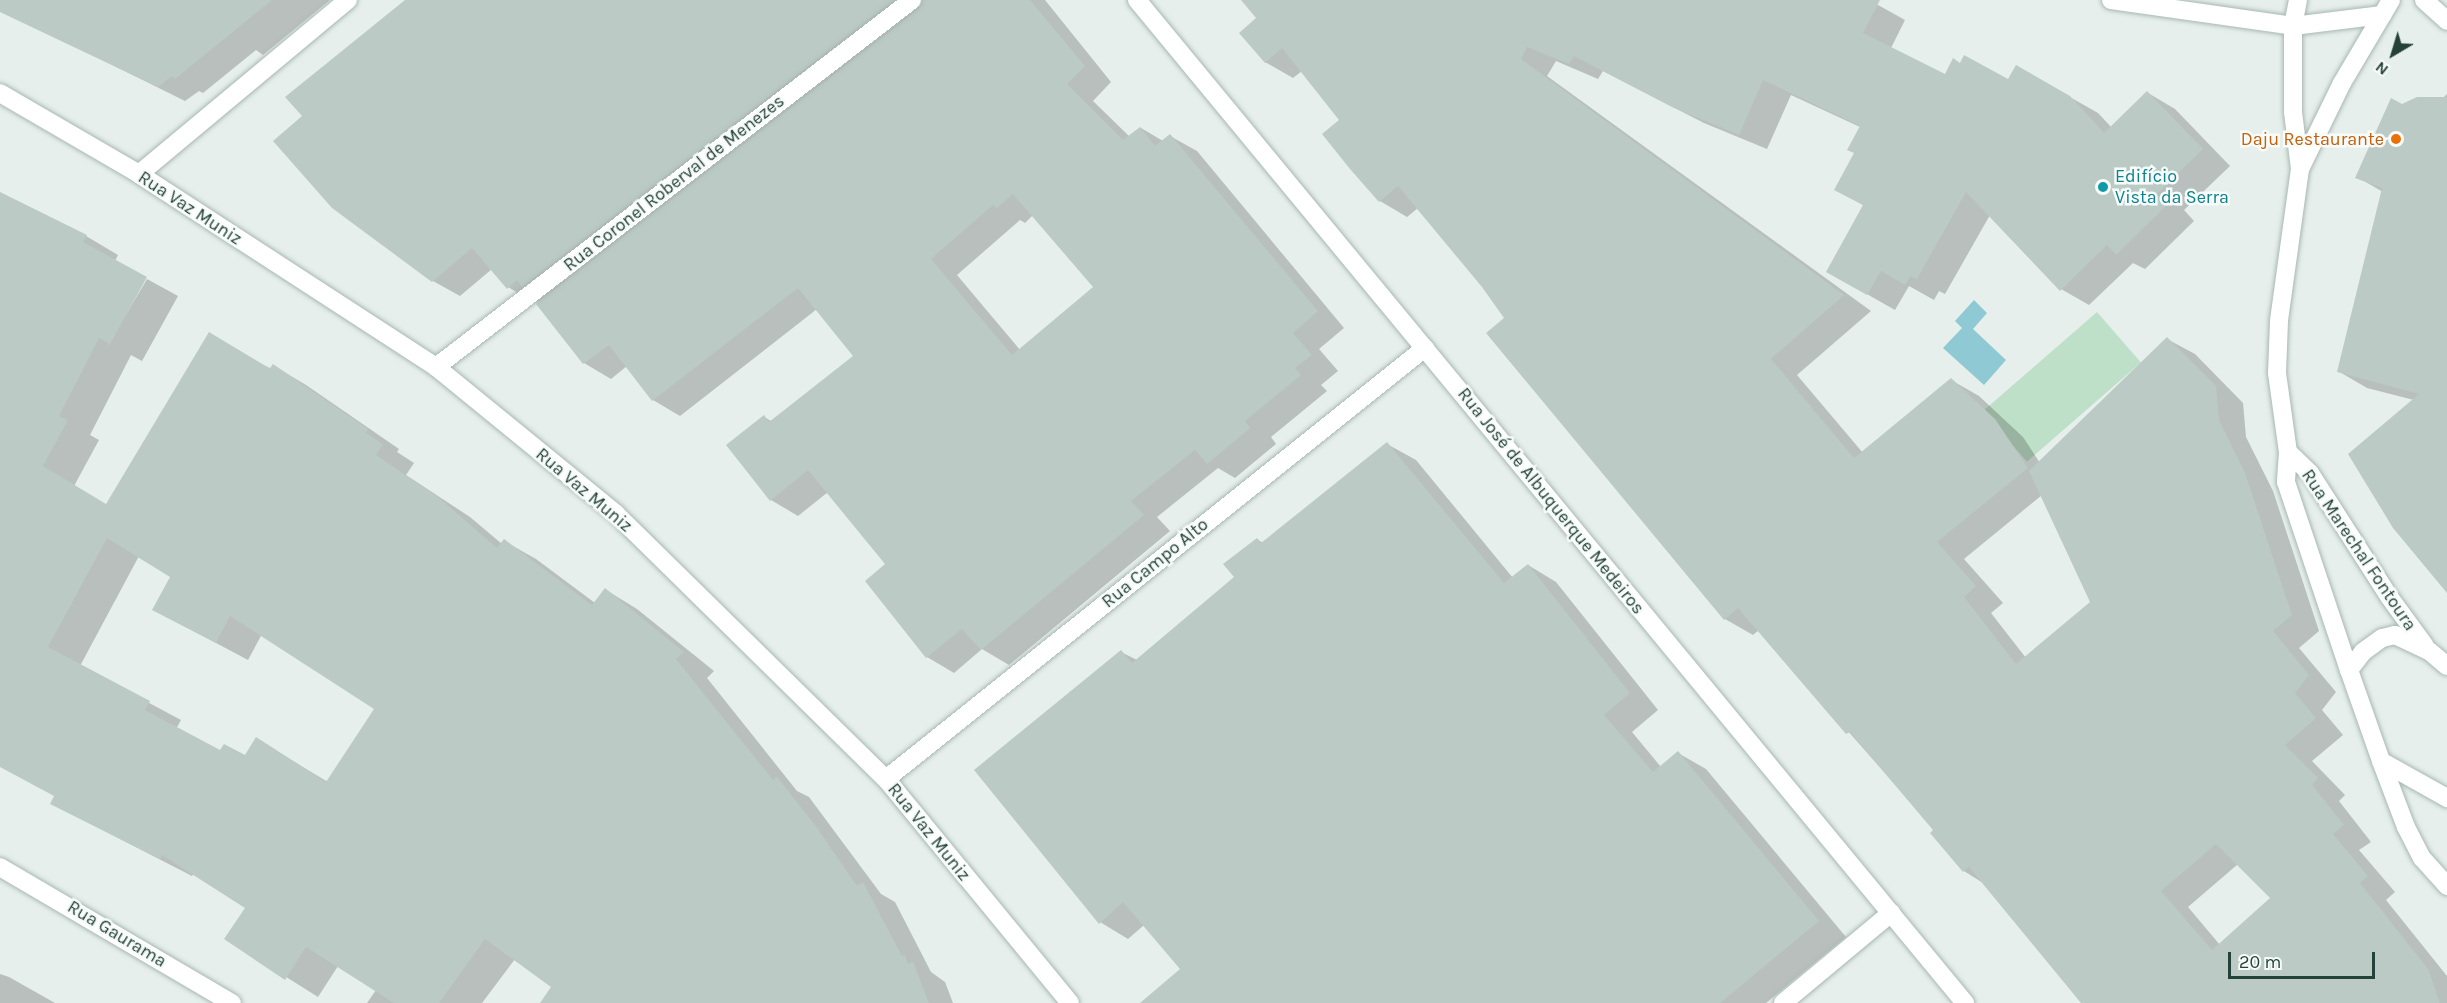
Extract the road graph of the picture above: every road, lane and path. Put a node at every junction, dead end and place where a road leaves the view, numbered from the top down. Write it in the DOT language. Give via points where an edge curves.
graph roads {
  1 [pos="348,0"];
  2 [pos="912,0"];
  3 [pos="1137,0"];
  4 [pos="2111,0"];
  5 [pos="2298,0"];
  6 [pos="2424,0"];
  7 [pos="2386,8"];
  8 [pos="2447,21"];
  9 [pos="2293,26"];
  10 [pos="0,93"];
  11 [pos="2300,169"];
  12 [pos="139,174"];
  13 [pos="1425,348"];
  14 [pos="436,367"];
  15 [pos="2288,452"];
  16 [pos="2429,651"];
  17 [pos="2447,666"];
  18 [pos="2349,670"];
  19 [pos="2381,761"];
  20 [pos="886,779"];
  21 [pos="2447,798"];
  22 [pos="0,867"];
  23 [pos="2447,886"];
  24 [pos="1891,913"];
  25 [pos="1063,999"];
  26 [pos="232,1003"];
  27 [pos="1783,1003"];
  28 [pos="1965,1003"];
  1 -- 12 [label="street"];
  2 -- 14 [label="street, Rua Coronel Roberval de Menezes"];
  3 -- 13 [label="street, Rua José de Albuquerque Medeiros"];
  4 -- 9 [label="street"];
  5 -- 9 [label="street, Rua Marechal Fontoura"];
  6 -- 8 [label="street"];
  7 -- 9 [label="street"];
  7 -- 11 [label="street, Rua Marechal Fontoura" via="2342,83"];
  9 -- 11 [label="street, Rua Marechal Fontoura" via="2293,112"];
  10 -- 12 [label="street, Rua Vaz Muniz"];
  11 -- 15 [label="street, Rua Marechal Fontoura" via="2279,321 2277,373"];
  12 -- 14 [label="street, Rua Vaz Muniz"];
  13 -- 20 [label="street, Rua Campo Alto"];
  13 -- 24 [label="street, Rua José de Albuquerque Medeiros"];
  14 -- 20 [label="street, Rua Vaz Muniz" via="616,514"];
  15 -- 16 [label="street, Rua Marechal Fontoura" via="2310,473"];
  15 -- 18 [label="street, Rua Marechal Fontoura" via="2286,482"];
  16 -- 17 [label="street"];
  16 -- 18 [label="street" via="2395,635 2382,638"];
  18 -- 19 [label="street, Rua Marechal Fontoura"];
  19 -- 21 [label="street"];
  19 -- 23 [label="street" via="2422,858"];
  20 -- 25 [label="street, Rua Vaz Muniz"];
  22 -- 26 [label="street, Rua Gaurama"];
  24 -- 27 [label="street"];
  24 -- 28 [label="street, Rua José de Albuquerque Medeiros"];
}
